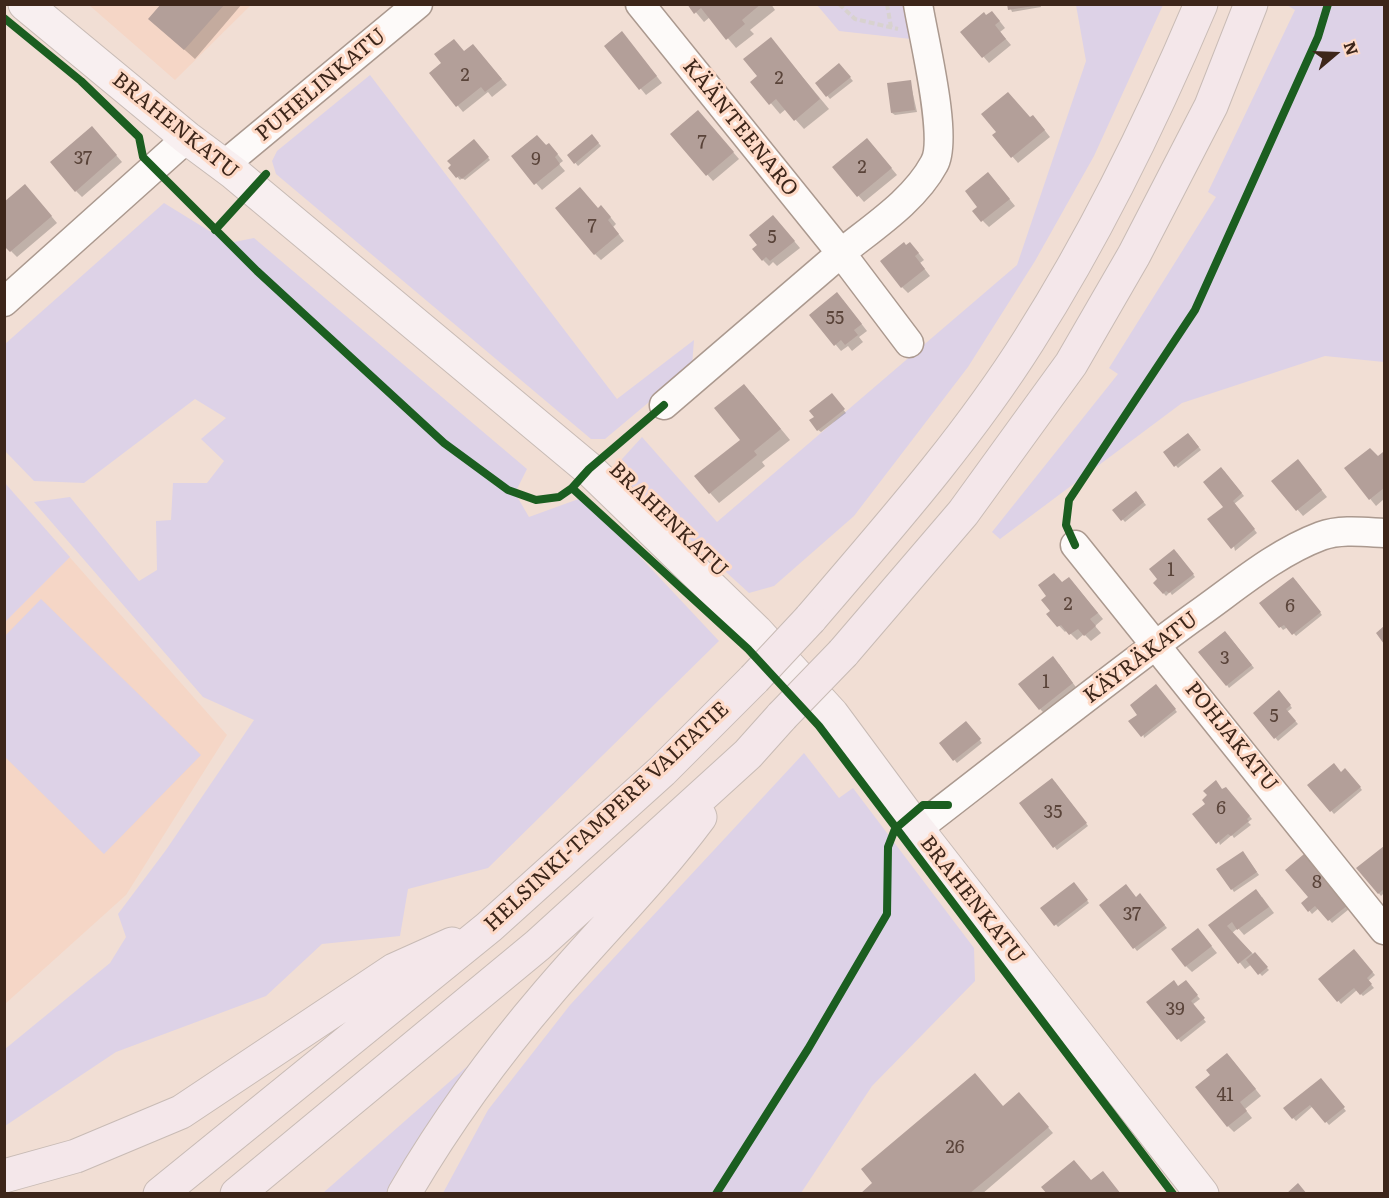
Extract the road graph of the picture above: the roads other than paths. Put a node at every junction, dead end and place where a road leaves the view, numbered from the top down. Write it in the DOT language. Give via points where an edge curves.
graph roads {
  1 [pos="25,4"];
  2 [pos="418,4"];
  3 [pos="640,4"];
  4 [pos="918,4"];
  5 [pos="1201,4"];
  6 [pos="1251,4"];
  7 [pos="187,138"];
  8 [pos="224,165"];
  9 [pos="841,253"];
  10 [pos="4,302"];
  11 [pos="909,343"];
  12 [pos="664,405"];
  13 [pos="1384,533"];
  14 [pos="1075,545"];
  15 [pos="1156,645"];
  16 [pos="748,754"];
  17 [pos="916,829"];
  18 [pos="489,927"];
  19 [pos="1384,930"];
  20 [pos="4,1176"];
  21 [pos="160,1194"];
  22 [pos="237,1194"];
  23 [pos="404,1194"];
  24 [pos="1202,1194"];
  1 -- 7 [label="main road, BRAHENKATU"];
  2 -- 8 [label="street, PUHELINKATU"];
  3 -- 9 [label="street, KÄÄNTEENARO"];
  4 -- 9 [label="street" via="939,131 936,162 902,201"];
  5 -- 18 [label="highway, HELSINKI-TAMPERE VALTATIE, bridge" via="1165,89 1095,231 1028,342 929,480 754,679 662,771"];
  6 -- 16 [label="highway, bridge" via="1211,106 1134,255 1071,364 963,513 843,653"];
  7 -- 8 [label="main road, BRAHENKATU"];
  7 -- 10 [label="street"];
  8 -- 17 [label="main road, BRAHENKATU" via="589,469 756,631 832,714"];
  9 -- 11 [label="street, KÄÄNTEENARO"];
  9 -- 12 [label="street"];
  13 -- 15 [label="street, KÄYRÄKATU" via="1352,531 1324,535 1296,548"];
  14 -- 15 [label="street, POHJAKATU"];
  15 -- 17 [label="street, KÄYRÄKATU"];
  15 -- 19 [label="street, POHJAKATU"];
  16 -- 22 [label="highway" via="538,945"];
  16 -- 23 [label="highway" via="672,855 553,987 474,1084"];
  17 -- 24 [label="main road, BRAHENKATU"];
  18 -- 20 [label="highway" via="394,970 181,1112 76,1156"];
  18 -- 21 [label="highway, HELSINKI-TAMPERE VALTATIE"];
}
